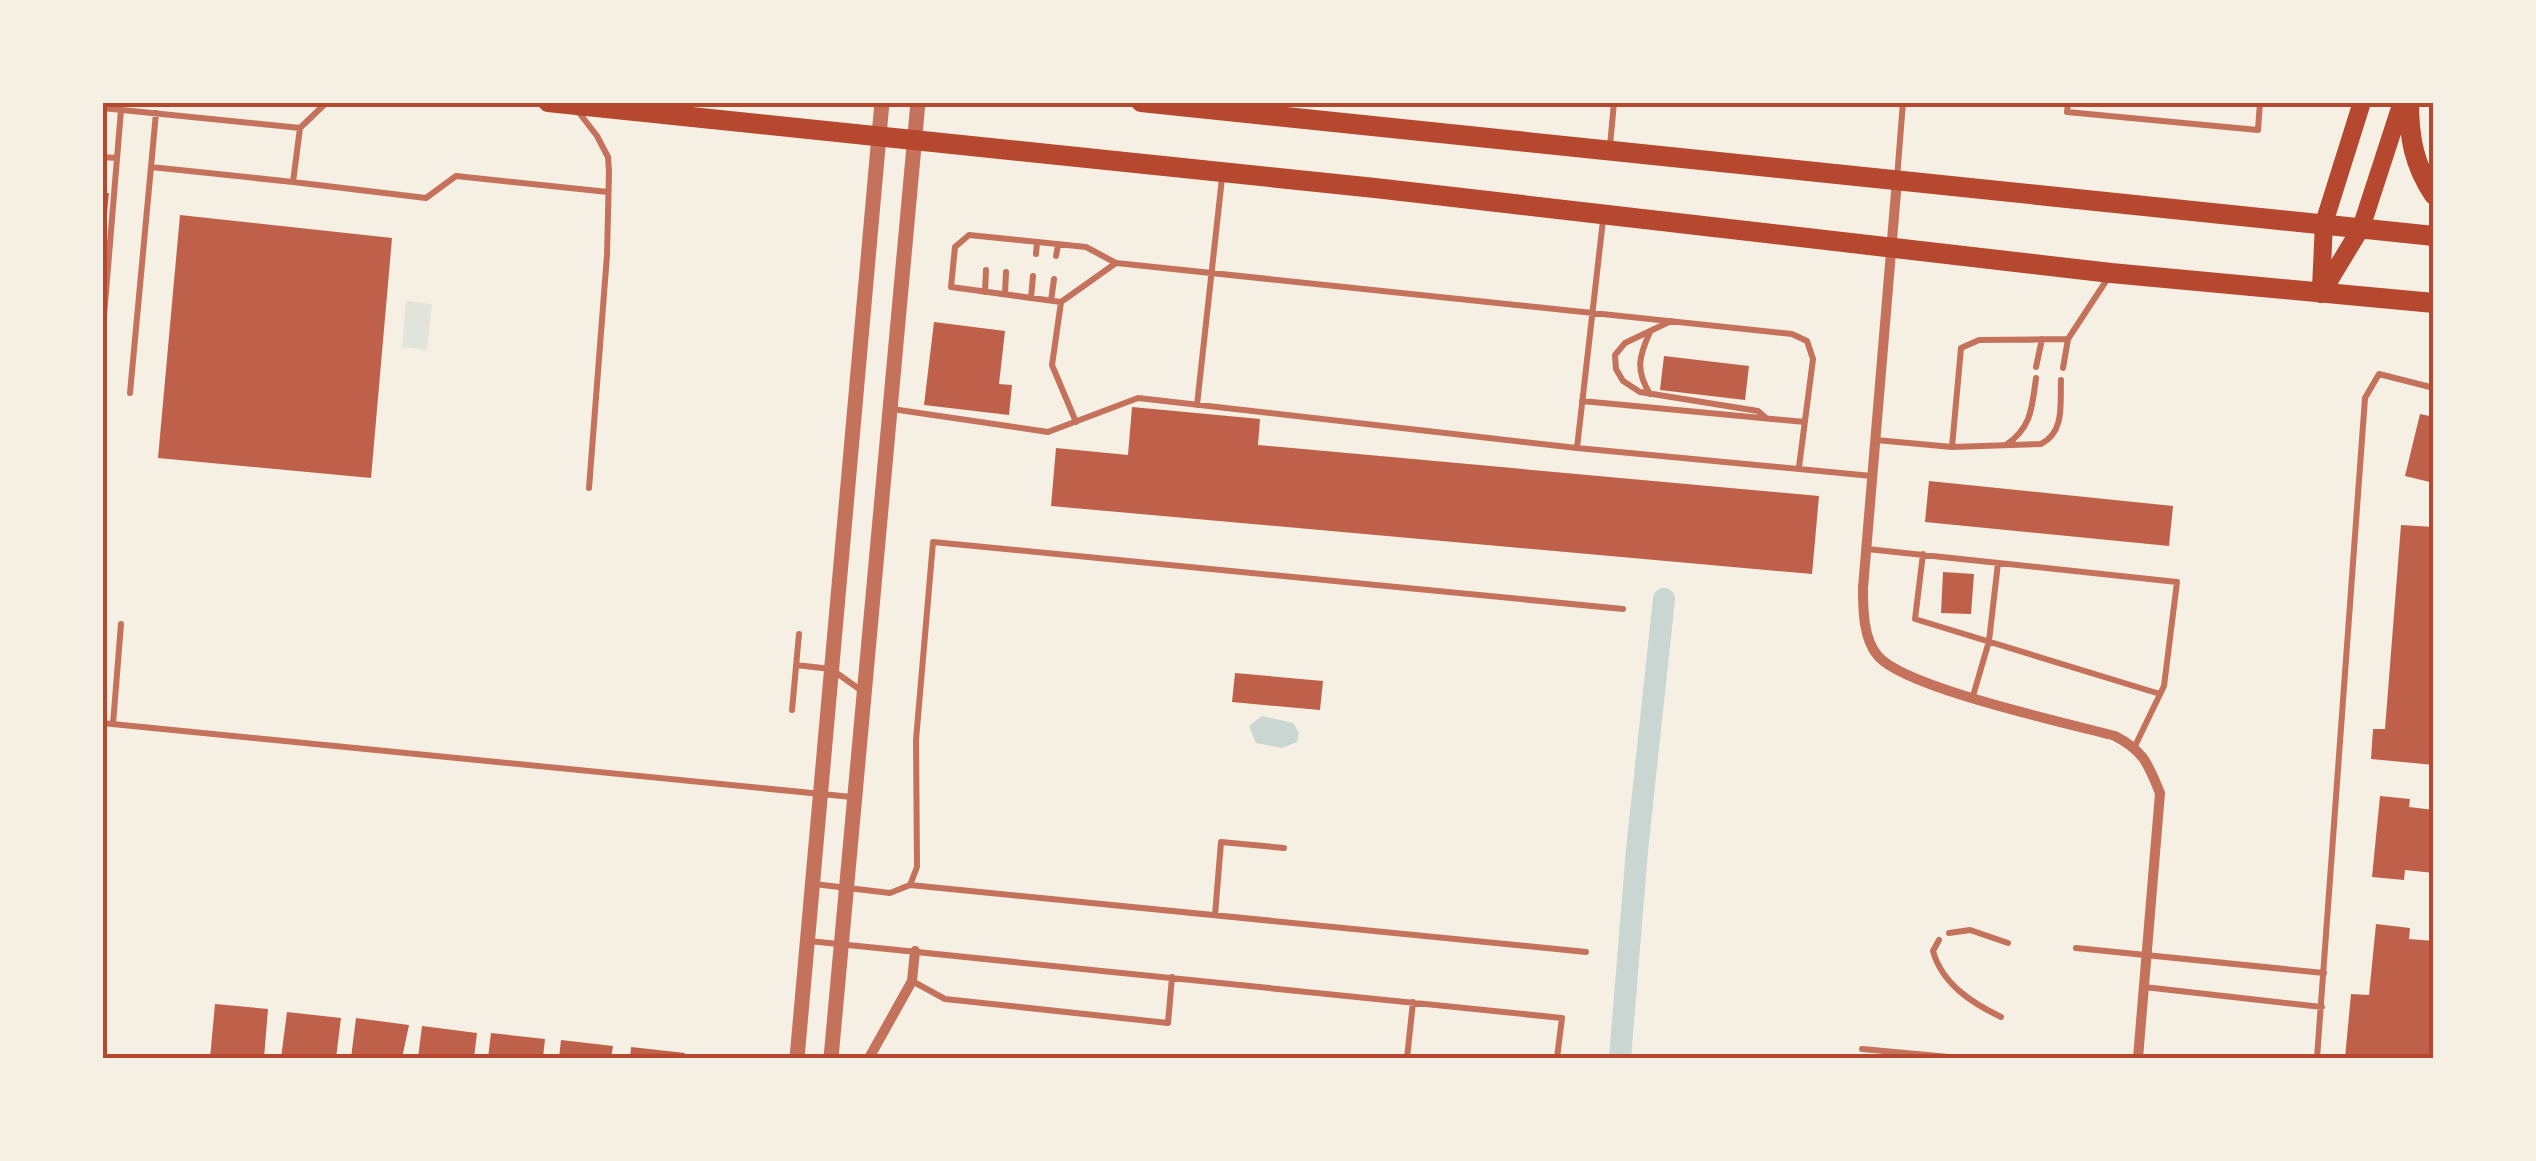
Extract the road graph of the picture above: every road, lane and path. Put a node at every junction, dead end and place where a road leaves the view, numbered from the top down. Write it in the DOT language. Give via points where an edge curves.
graph roads {
  1 [pos="327,102"];
  2 [pos="548,102"];
  3 [pos="882,102"];
  4 [pos="918,102"];
  5 [pos="1141,102"];
  6 [pos="1614,102"];
  7 [pos="1904,102"];
  8 [pos="2068,102"];
  9 [pos="2260,102"];
  10 [pos="2362,102"];
  11 [pos="2406,102"];
  12 [pos="573,105"];
  13 [pos="102,108"];
  14 [pos="122,110"];
  15 [pos="156,113"];
  16 [pos="300,128"];
  17 [pos="878,137"];
  18 [pos="916,141"];
  19 [pos="1610,151"];
  20 [pos="102,156"];
  21 [pos="117,158"];
  22 [pos="150,167"];
  23 [pos="1223,174"];
  24 [pos="1897,179"];
  25 [pos="293,182"];
  26 [pos="608,192"];
  27 [pos="2434,195"];
  28 [pos="1604,214"];
  29 [pos="2324,223"];
  30 [pos="2361,228"];
  31 [pos="2434,236"];
  32 [pos="989,238"];
  33 [pos="1009,240"];
  34 [pos="1037,242"];
  35 [pos="1058,244"];
  36 [pos="1893,248"];
  37 [pos="988,249"];
  38 [pos="1008,250"];
  39 [pos="1036,254"];
  40 [pos="1056,256"];
  41 [pos="1116,263"];
  42 [pos="986,270"];
  43 [pos="1212,271"];
  44 [pos="1006,272"];
  45 [pos="2111,273"];
  46 [pos="1034,276"];
  47 [pos="1054,278"];
  48 [pos="985,292"];
  49 [pos="1005,294"];
  50 [pos="2321,294"];
  51 [pos="1031,298"];
  52 [pos="1051,301"];
  53 [pos="1061,302"];
  54 [pos="2434,302"];
  55 [pos="1592,312"];
  56 [pos="1672,321"];
  57 [pos="1651,331"];
  58 [pos="2042,339"];
  59 [pos="2068,339"];
  60 [pos="102,340"];
  61 [pos="2036,367"];
  62 [pos="2063,368"];
  63 [pos="2036,378"];
  64 [pos="2062,380"];
  65 [pos="2434,388"];
  66 [pos="130,393"];
  67 [pos="1650,394"];
  68 [pos="1582,401"];
  69 [pos="1196,405"];
  70 [pos="891,409"];
  71 [pos="1766,418"];
  72 [pos="1076,422"];
  73 [pos="1805,422"];
  74 [pos="1876,440"];
  75 [pos="2005,445"];
  76 [pos="1952,446"];
  77 [pos="1577,448"];
  78 [pos="1799,468"];
  79 [pos="1873,476"];
  80 [pos="589,488"];
  81 [pos="1867,548"];
  82 [pos="1923,554"];
  83 [pos="1998,563"];
  84 [pos="1623,609"];
  85 [pos="121,624"];
  86 [pos="799,634"];
  87 [pos="1989,641"];
  88 [pos="796,665"];
  89 [pos="831,669"];
  90 [pos="863,692"];
  91 [pos="2160,694"];
  92 [pos="1973,696"];
  93 [pos="792,710"];
  94 [pos="102,723"];
  95 [pos="113,724"];
  96 [pos="2135,746"];
  97 [pos="820,794"];
  98 [pos="853,798"];
  99 [pos="1284,848"];
  100 [pos="812,884"];
  101 [pos="910,886"];
  102 [pos="845,888"];
  103 [pos="1214,915"];
  104 [pos="1948,933"];
  105 [pos="1939,940"];
  106 [pos="807,941"];
  107 [pos="840,943"];
  108 [pos="2008,943"];
  109 [pos="2076,948"];
  110 [pos="914,951"];
  111 [pos="1586,952"];
  112 [pos="2148,956"];
  113 [pos="2324,973"];
  114 [pos="1172,977"];
  115 [pos="912,981"];
  116 [pos="2144,988"];
  117 [pos="1413,1002"];
  118 [pos="2322,1007"];
  119 [pos="2001,1017"];
  120 [pos="1862,1050"];
  121 [pos="797,1058"];
  122 [pos="830,1058"];
  123 [pos="869,1058"];
  124 [pos="1407,1058"];
  125 [pos="1557,1058"];
  126 [pos="1960,1058"];
  127 [pos="2138,1058"];
  128 [pos="2318,1058"];
  1 -- 16 [label="lane"];
  2 -- 12 [label="main road"];
  3 -- 17 [label="street"];
  4 -- 18 [label="street"];
  5 -- 19 [label="main road"];
  6 -- 19 [label="lane"];
  7 -- 24 [label="lane"];
  8 -- 9 [label="lane" via="2067,112 2258,130"];
  10 -- 29 [label="main road"];
  11 -- 27 [label="main road" via="2412,150"];
  11 -- 30 [label="main road"];
  12 -- 17 [label="main road"];
  12 -- 26 [label="lane" via="608,156"];
  13 -- 14 [label="lane"];
  14 -- 15 [label="lane"];
  14 -- 21 [label="lane"];
  15 -- 16 [label="lane"];
  15 -- 22 [label="lane"];
  16 -- 25 [label="lane"];
  17 -- 18 [label="main road"];
  17 -- 89 [label="street"];
  18 -- 23 [label="main road"];
  18 -- 70 [label="street"];
  19 -- 24 [label="main road"];
  20 -- 21 [label="lane"];
  21 -- 60 [label="lane"];
  22 -- 25 [label="lane"];
  22 -- 66 [label="lane"];
  23 -- 28 [label="main road"];
  23 -- 43 [label="lane"];
  24 -- 29 [label="main road"];
  24 -- 36 [label="street"];
  25 -- 26 [label="lane" via="426,198 456,176"];
  26 -- 80 [label="lane"];
  28 -- 36 [label="main road"];
  28 -- 55 [label="lane"];
  29 -- 30 [label="main road"];
  29 -- 50 [label="main road"];
  30 -- 31 [label="main road"];
  30 -- 50 [label="main road"];
  32 -- 33 [label="lane"];
  32 -- 37 [label="lane"];
  32 -- 48 [label="lane" via="968,235 954,247 951,287"];
  33 -- 34 [label="lane"];
  33 -- 38 [label="lane"];
  34 -- 35 [label="lane"];
  34 -- 39 [label="lane"];
  35 -- 40 [label="lane"];
  35 -- 41 [label="lane" via="1086,247"];
  36 -- 45 [label="main road"];
  36 -- 74 [label="street"];
  41 -- 43 [label="lane"];
  41 -- 53 [label="lane"];
  42 -- 48 [label="lane"];
  43 -- 55 [label="lane"];
  43 -- 69 [label="lane"];
  44 -- 49 [label="lane"];
  45 -- 50 [label="main road"];
  45 -- 59 [label="lane"];
  46 -- 51 [label="lane"];
  47 -- 52 [label="lane"];
  48 -- 49 [label="lane"];
  49 -- 51 [label="lane"];
  50 -- 54 [label="main road"];
  51 -- 52 [label="lane"];
  52 -- 53 [label="lane"];
  53 -- 72 [label="lane" via="1052,365"];
  55 -- 56 [label="lane"];
  55 -- 68 [label="lane"];
  56 -- 57 [label="lane"];
  56 -- 73 [label="lane" via="1807,341 1812,359"];
  57 -- 67 [label="lane" via="1638,372"];
  57 -- 67 [label="lane" via="1615,355 1623,380"];
  58 -- 59 [label="lane"];
  58 -- 61 [label="lane"];
  58 -- 76 [label="lane" via="1978,340 1961,348"];
  59 -- 62 [label="lane"];
  63 -- 75 [label="lane" via="2031,417"];
  64 -- 75 [label="lane" via="2059,428 2051,439"];
  65 -- 113 [label="lane" via="2378,374 2365,398"];
  67 -- 71 [label="lane" via="1758,411"];
  68 -- 71 [label="lane"];
  68 -- 77 [label="lane"];
  69 -- 72 [label="lane" via="1138,398"];
  69 -- 77 [label="lane"];
  70 -- 72 [label="lane" via="1048,432"];
  70 -- 90 [label="street"];
  71 -- 73 [label="lane"];
  73 -- 78 [label="lane"];
  74 -- 76 [label="lane"];
  74 -- 79 [label="street"];
  75 -- 76 [label="lane"];
  77 -- 78 [label="lane"];
  78 -- 79 [label="lane"];
  79 -- 81 [label="street"];
  81 -- 82 [label="lane"];
  81 -- 92 [label="street" via="1863,613 1878,656 1920,682"];
  82 -- 83 [label="lane"];
  82 -- 87 [label="lane" via="1915,619"];
  83 -- 87 [label="lane"];
  83 -- 91 [label="lane" via="2178,582"];
  84 -- 101 [label="lane" via="934,542 916,740 917,867"];
  85 -- 95 [label="lane"];
  86 -- 88 [label="lane"];
  87 -- 91 [label="lane"];
  87 -- 92 [label="lane"];
  88 -- 89 [label="lane"];
  88 -- 93 [label="lane"];
  89 -- 90 [label="lane"];
  89 -- 97 [label="street"];
  90 -- 98 [label="street"];
  91 -- 96 [label="lane"];
  92 -- 96 [label="street"];
  94 -- 95 [label="lane"];
  95 -- 97 [label="lane"];
  96 -- 112 [label="street" via="2160,793"];
  97 -- 98 [label="lane"];
  97 -- 100 [label="street"];
  98 -- 102 [label="street"];
  99 -- 103 [label="lane" via="1222,842"];
  100 -- 102 [label="lane"];
  100 -- 106 [label="street"];
  101 -- 102 [label="lane" via="890,893"];
  101 -- 103 [label="lane"];
  102 -- 107 [label="street"];
  103 -- 111 [label="lane"];
  104 -- 108 [label="lane" via="1970,930"];
  105 -- 119 [label="lane" via="1933,951 1951,982"];
  106 -- 107 [label="lane"];
  106 -- 121 [label="street"];
  107 -- 110 [label="lane"];
  107 -- 122 [label="street"];
  109 -- 112 [label="lane"];
  110 -- 114 [label="lane"];
  110 -- 115 [label="street"];
  112 -- 113 [label="lane"];
  112 -- 116 [label="street"];
  113 -- 118 [label="lane"];
  114 -- 115 [label="lane" via="1168,1023 946,999"];
  114 -- 117 [label="lane"];
  115 -- 123 [label="street"];
  116 -- 118 [label="lane"];
  116 -- 127 [label="street"];
  117 -- 124 [label="lane"];
  117 -- 125 [label="lane" via="1562,1018"];
  118 -- 128 [label="lane"];
  120 -- 126 [label="lane"];
}
